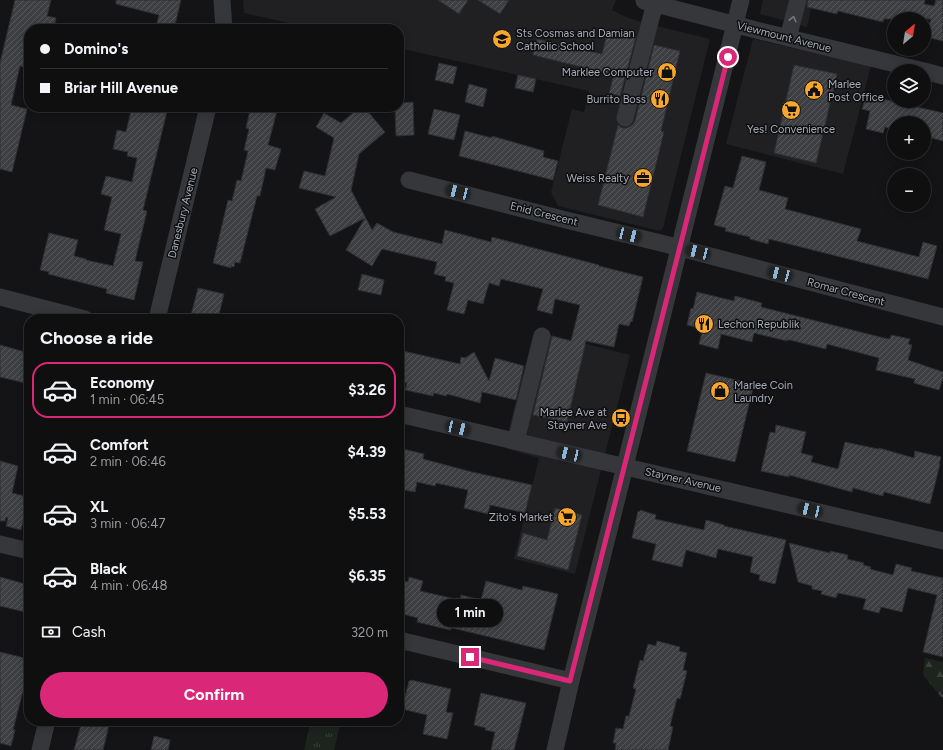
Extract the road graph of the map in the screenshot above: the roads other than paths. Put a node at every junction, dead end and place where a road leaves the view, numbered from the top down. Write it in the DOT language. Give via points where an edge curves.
graph roads {
  1 [pos="222,0"];
  2 [pos="741,0"];
  3 [pos="798,0"];
  4 [pos="649,2"];
  5 [pos="224,24"];
  6 [pos="736,25"];
  7 [pos="788,38"];
  8 [pos="895,64"];
  9 [pos="931,73"];
  10 [pos="943,76"];
  11 [pos="207,112"];
  12 [pos="625,118"];
  13 [pos="409,180"];
  14 [pos="679,248"];
  15 [pos="0,297"];
  16 [pos="66,314"];
  17 [pos="158,314"];
  18 [pos="943,317"];
  19 [pos="542,336"];
  20 [pos="404,415"];
  21 [pos="516,442"];
  22 [pos="625,466"];
  23 [pos="943,541"];
  24 [pos="0,544"];
  25 [pos="24,550"];
  26 [pos="404,641"];
  27 [pos="570,681"];
  28 [pos="46,726"];
  29 [pos="40,750"];
  30 [pos="555,750"];
  1 -- 5 [label="street"];
  2 -- 6 [label="street"];
  7 -- 3 [label="street, one-way"];
  4 -- 6 [label="street, Viewmount Avenue"];
  4 -- 12 [label="street"];
  6 -- 7 [label="street, Viewmount Avenue"];
  6 -- 14 [label="street"];
  7 -- 8 [label="street, Viewmount Avenue"];
  9 -- 10 [label="street, Viewmount Avenue"];
  11 -- 17 [label="street, Danesbury Avenue"];
  13 -- 14 [label="street, Enid Crescent"];
  14 -- 18 [label="street, Romar Crescent"];
  14 -- 22 [label="street"];
  15 -- 16 [label="street"];
  19 -- 21 [label="street"];
  20 -- 21 [label="street, Stayner Avenue"];
  21 -- 22 [label="street, Stayner Avenue"];
  22 -- 23 [label="street, Stayner Avenue"];
  22 -- 27 [label="street"];
  24 -- 25 [label="street"];
  26 -- 27 [label="street"];
  27 -- 30 [label="street"];
  28 -- 29 [label="street"];
}
